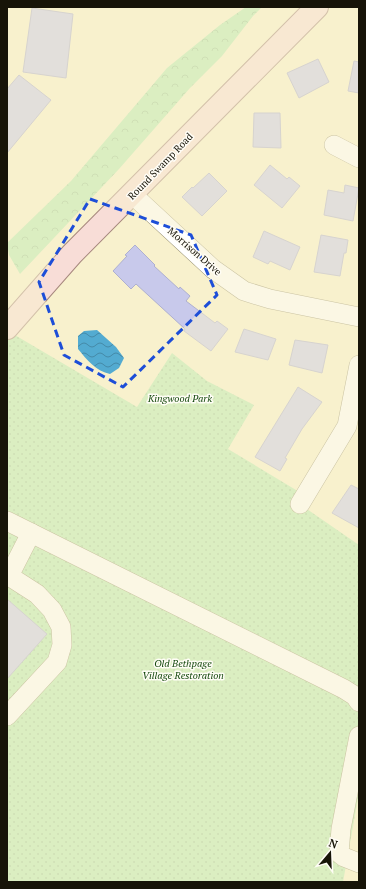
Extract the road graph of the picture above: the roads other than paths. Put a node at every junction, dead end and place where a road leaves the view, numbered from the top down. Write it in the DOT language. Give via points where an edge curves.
graph roads {
  1 [pos="316,7"];
  2 [pos="334,145"];
  3 [pos="359,158"];
  4 [pos="132,195"];
  5 [pos="359,316"];
  6 [pos="7,328"];
  7 [pos="359,365"];
  8 [pos="300,504"];
  9 [pos="7,521"];
  10 [pos="31,533"];
  11 [pos="8,576"];
  12 [pos="359,702"];
  13 [pos="7,716"];
  14 [pos="359,736"];
  15 [pos="359,863"];
  1 -- 4 [label="main road, Round Swamp Road"];
  2 -- 3 [label="street"];
  4 -- 5 [label="street, Morrison Drive" via="213,268 244,291 270,300"];
  4 -- 6 [label="main road, Round Swamp Road" via="72,254"];
  7 -- 8 [label="street" via="347,426"];
  9 -- 10 [label="street"];
  10 -- 11 [label="street"];
  10 -- 12 [label="street" via="344,689"];
  11 -- 13 [label="street" via="37,594 52,610 61,627 62,644 57,662"];
  14 -- 15 [label="street" via="340,846 340,853 344,857"];
}
